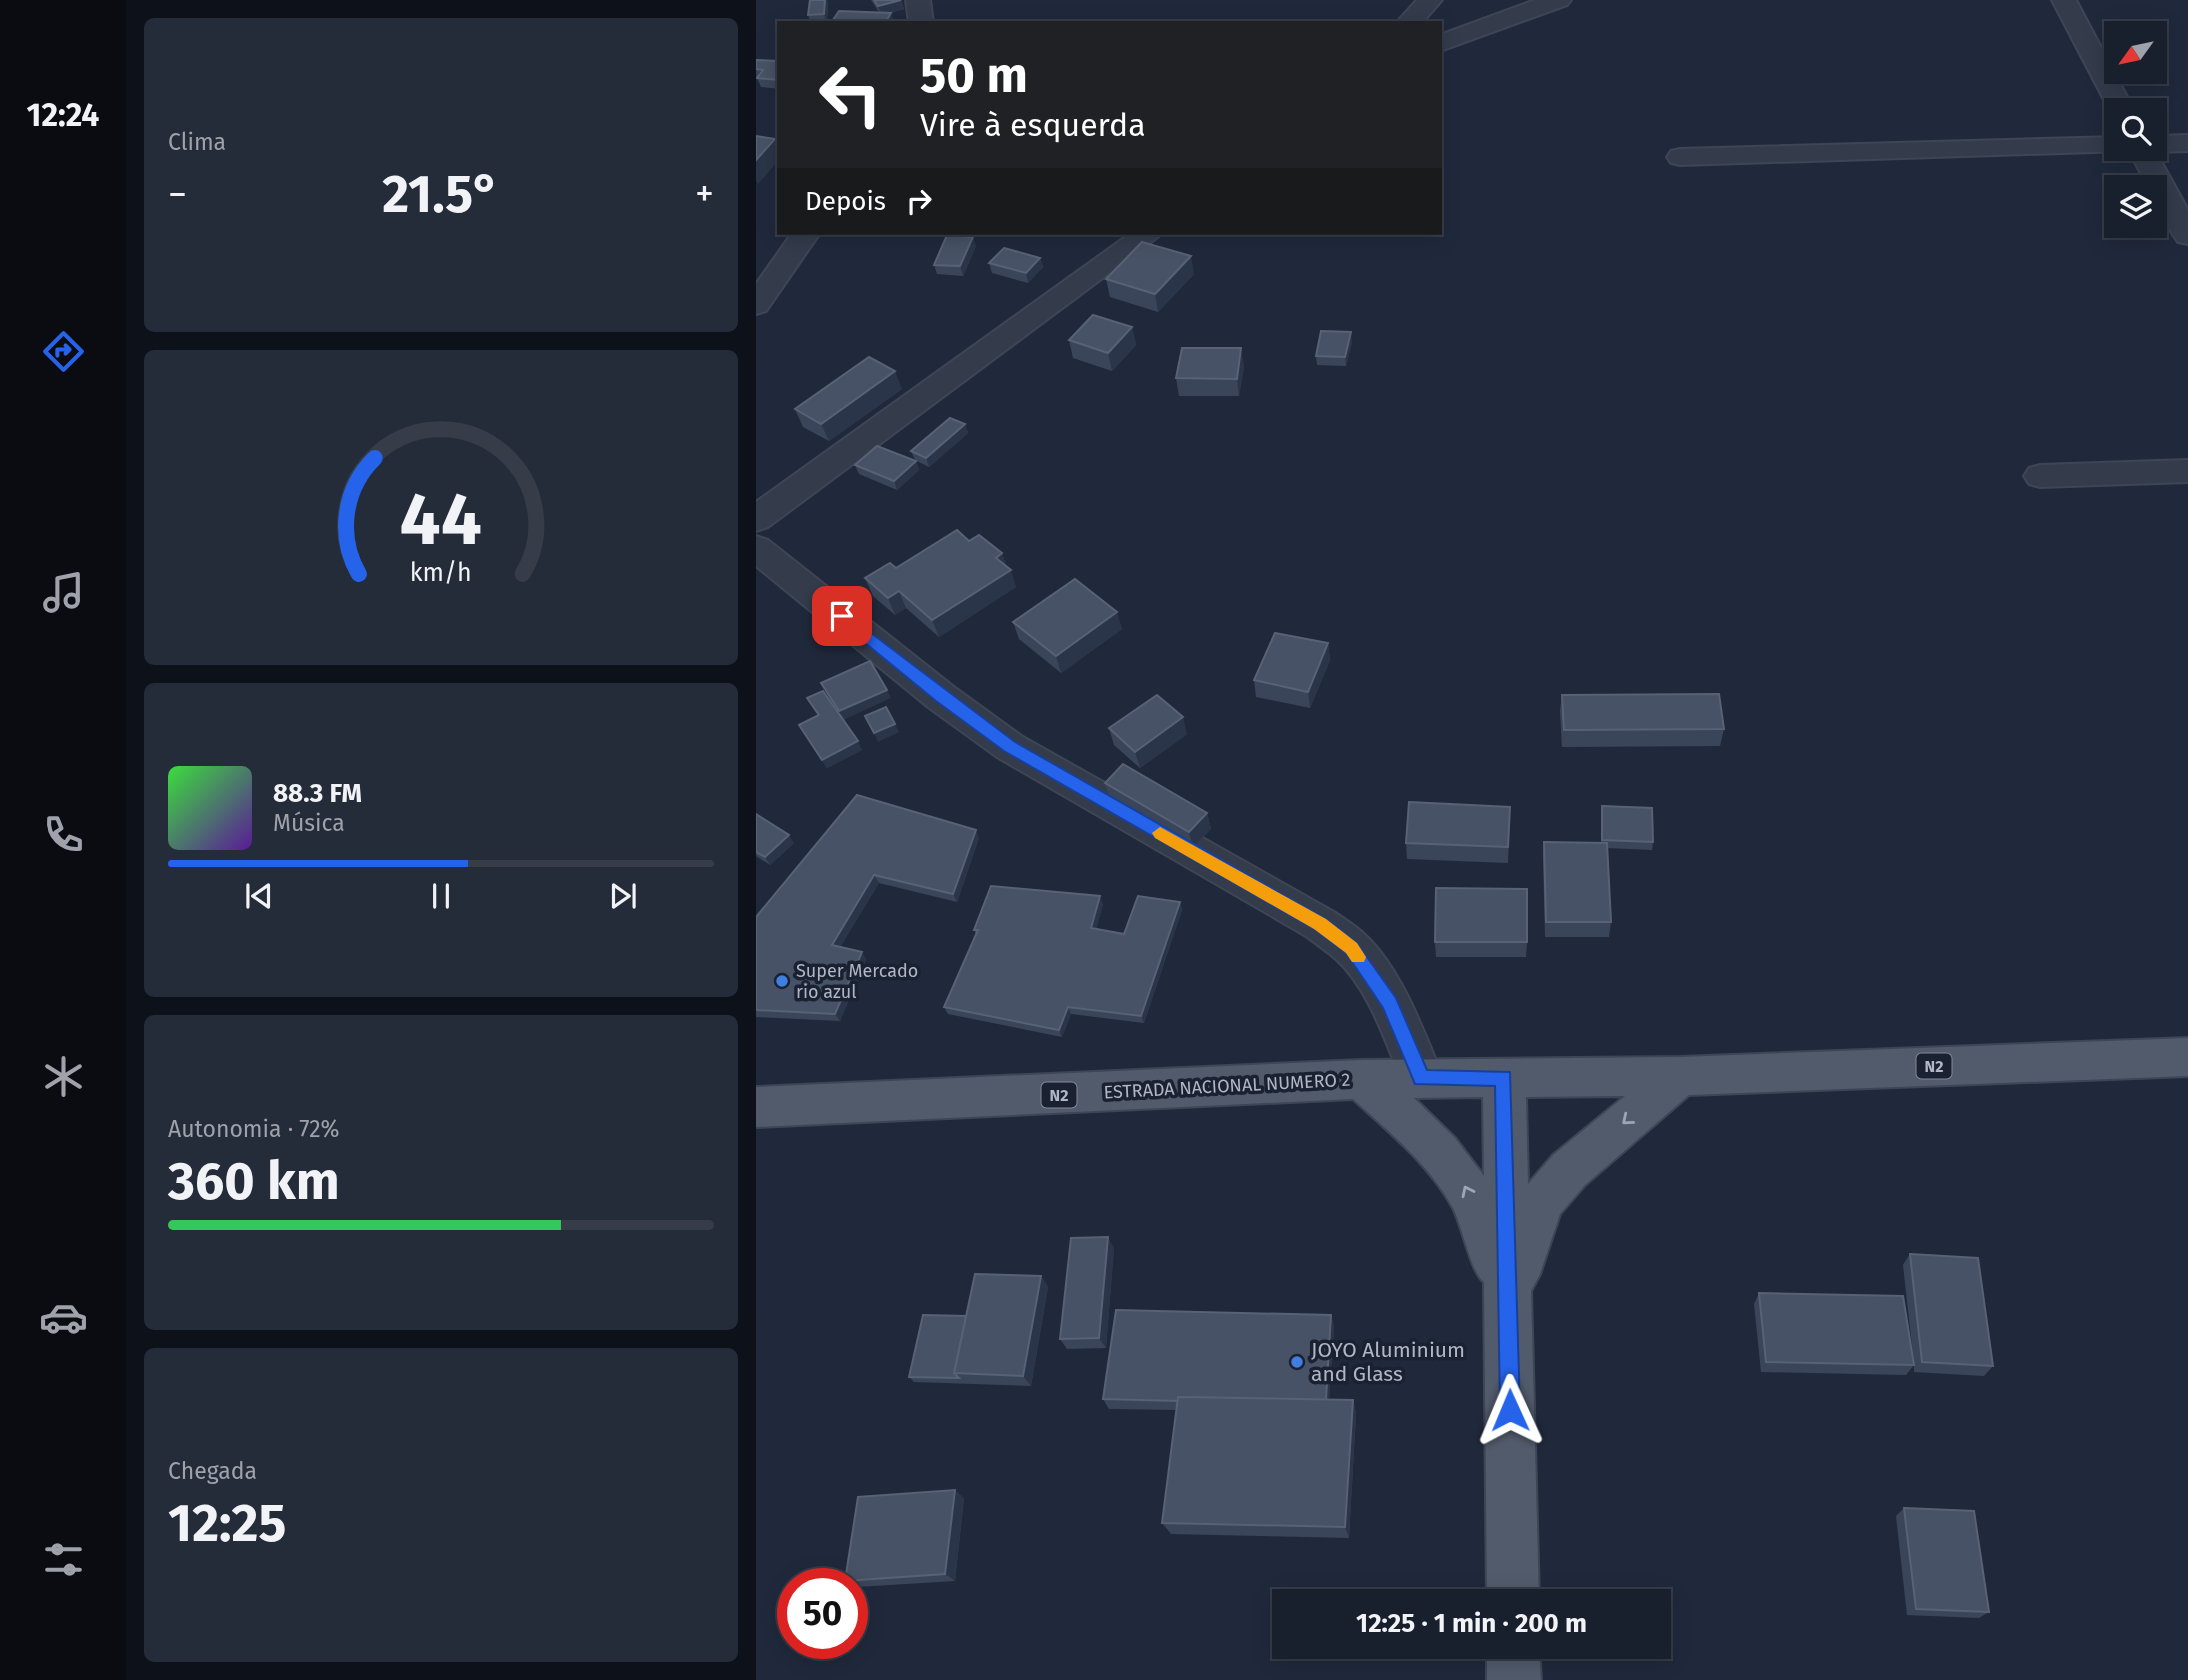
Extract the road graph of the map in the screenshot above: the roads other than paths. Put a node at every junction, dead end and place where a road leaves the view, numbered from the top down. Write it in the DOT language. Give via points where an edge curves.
graph roads {
  1 [pos="918,0"];
  2 [pos="1430,0"];
  3 [pos="1559,0"];
  4 [pos="2064,0"];
  5 [pos="921,21"];
  6 [pos="1410,21"];
  7 [pos="1442,43"];
  8 [pos="2115,98"];
  9 [pos="2188,143"];
  10 [pos="2167,144"];
  11 [pos="2104,145"];
  12 [pos="1680,157"];
  13 [pos="2147,161"];
  14 [pos="805,235"];
  15 [pos="1146,235"];
  16 [pos="2188,236"];
  17 [pos="756,305"];
  18 [pos="2188,471"];
  19 [pos="2040,476"];
  20 [pos="756,519"];
  21 [pos="756,548"];
  22 [pos="2188,1057"];
  23 [pos="1679,1076"];
  24 [pos="1504,1077"];
  25 [pos="1422,1078"];
  26 [pos="1362,1079"];
  27 [pos="756,1107"];
  28 [pos="1508,1300"];
  29 [pos="1513,1589"];
  30 [pos="1513,1659"];
  31 [pos="1514,1680"];
  1 -- 5 [label="street"];
  2 -- 6 [label="street"];
  3 -- 7 [label="street"];
  4 -- 8 [label="street"];
  9 -- 10 [label="street"];
  11 -- 12 [label="street"];
  13 -- 16 [label="street"];
  14 -- 17 [label="street"];
  15 -- 20 [label="street"];
  18 -- 19 [label="street"];
  21 -- 25 [label="street" via="1010,747 1320,924 1352,948 1390,1004"];
  22 -- 23 [label="main road, N2"];
  23 -- 24 [label="main road, N2"];
  23 -- 28 [label="main road, one-way" via="1569,1170 1541,1202"];
  24 -- 25 [label="main road, N2"];
  24 -- 28 [label="main road"];
  25 -- 26 [label="main road, N2"];
  26 -- 27 [label="main road, ESTRADA NACIONAL NUMERO 2 / N2"];
  28 -- 26 [label="main road, one-way" via="1485,1230 1461,1180 1423,1136"];
  28 -- 29 [label="main road"];
  30 -- 31 [label="main road"];
}
